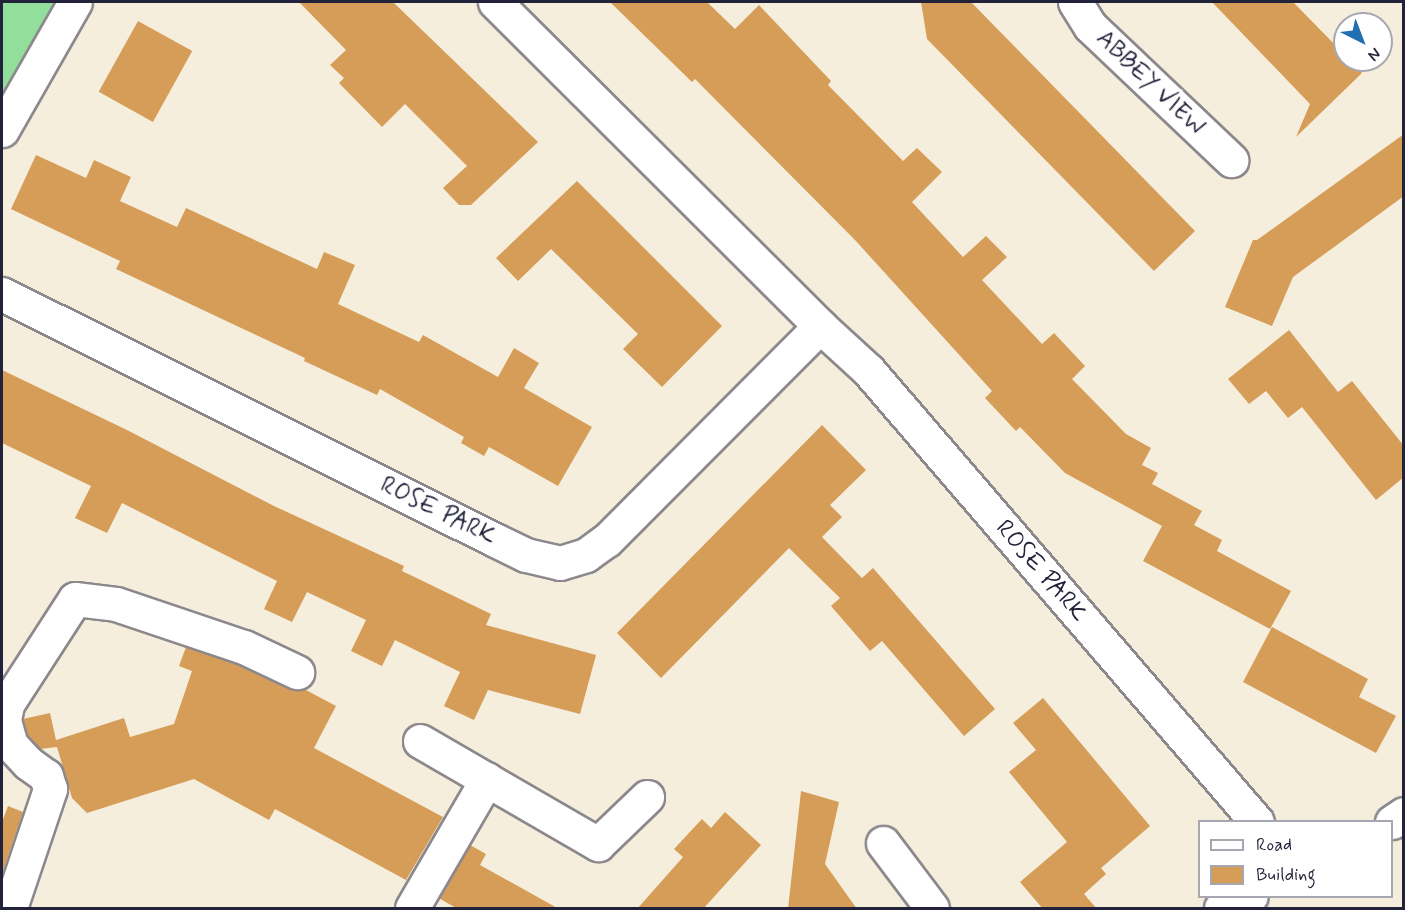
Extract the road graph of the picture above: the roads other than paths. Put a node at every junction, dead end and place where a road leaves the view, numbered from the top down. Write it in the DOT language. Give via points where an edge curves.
graph roads {
  1 [pos="75,2"];
  2 [pos="495,2"];
  3 [pos="1075,2"];
  4 [pos="2,130"];
  5 [pos="1231,160"];
  6 [pos="2,294"];
  7 [pos="820,326"];
  8 [pos="297,672"];
  9 [pos="420,741"];
  10 [pos="487,779"];
  11 [pos="647,797"];
  12 [pos="1255,820"];
  13 [pos="883,843"];
  14 [pos="1248,898"];
  15 [pos="10,909"];
  16 [pos="412,909"];
  17 [pos="932,909"];
  18 [pos="1221,909"];
  1 -- 4 [label="street"];
  2 -- 7 [label="street, ROSE PARK"];
  3 -- 5 [label="street, ABBEY VIEW" via="1090,27"];
  6 -- 7 [label="street, ROSE PARK" via="526,555 560,563 586,555 608,540"];
  7 -- 12 [label="street, ROSE PARK" via="868,370"];
  8 -- 15 [label="street" via="244,647 116,604 75,600 7,704 4,720 11,745 46,776 50,789"];
  9 -- 10 [label="street"];
  10 -- 11 [label="street" via="598,843"];
  10 -- 16 [label="street"];
  13 -- 17 [label="street"];
  14 -- 18 [label="street"];
}
